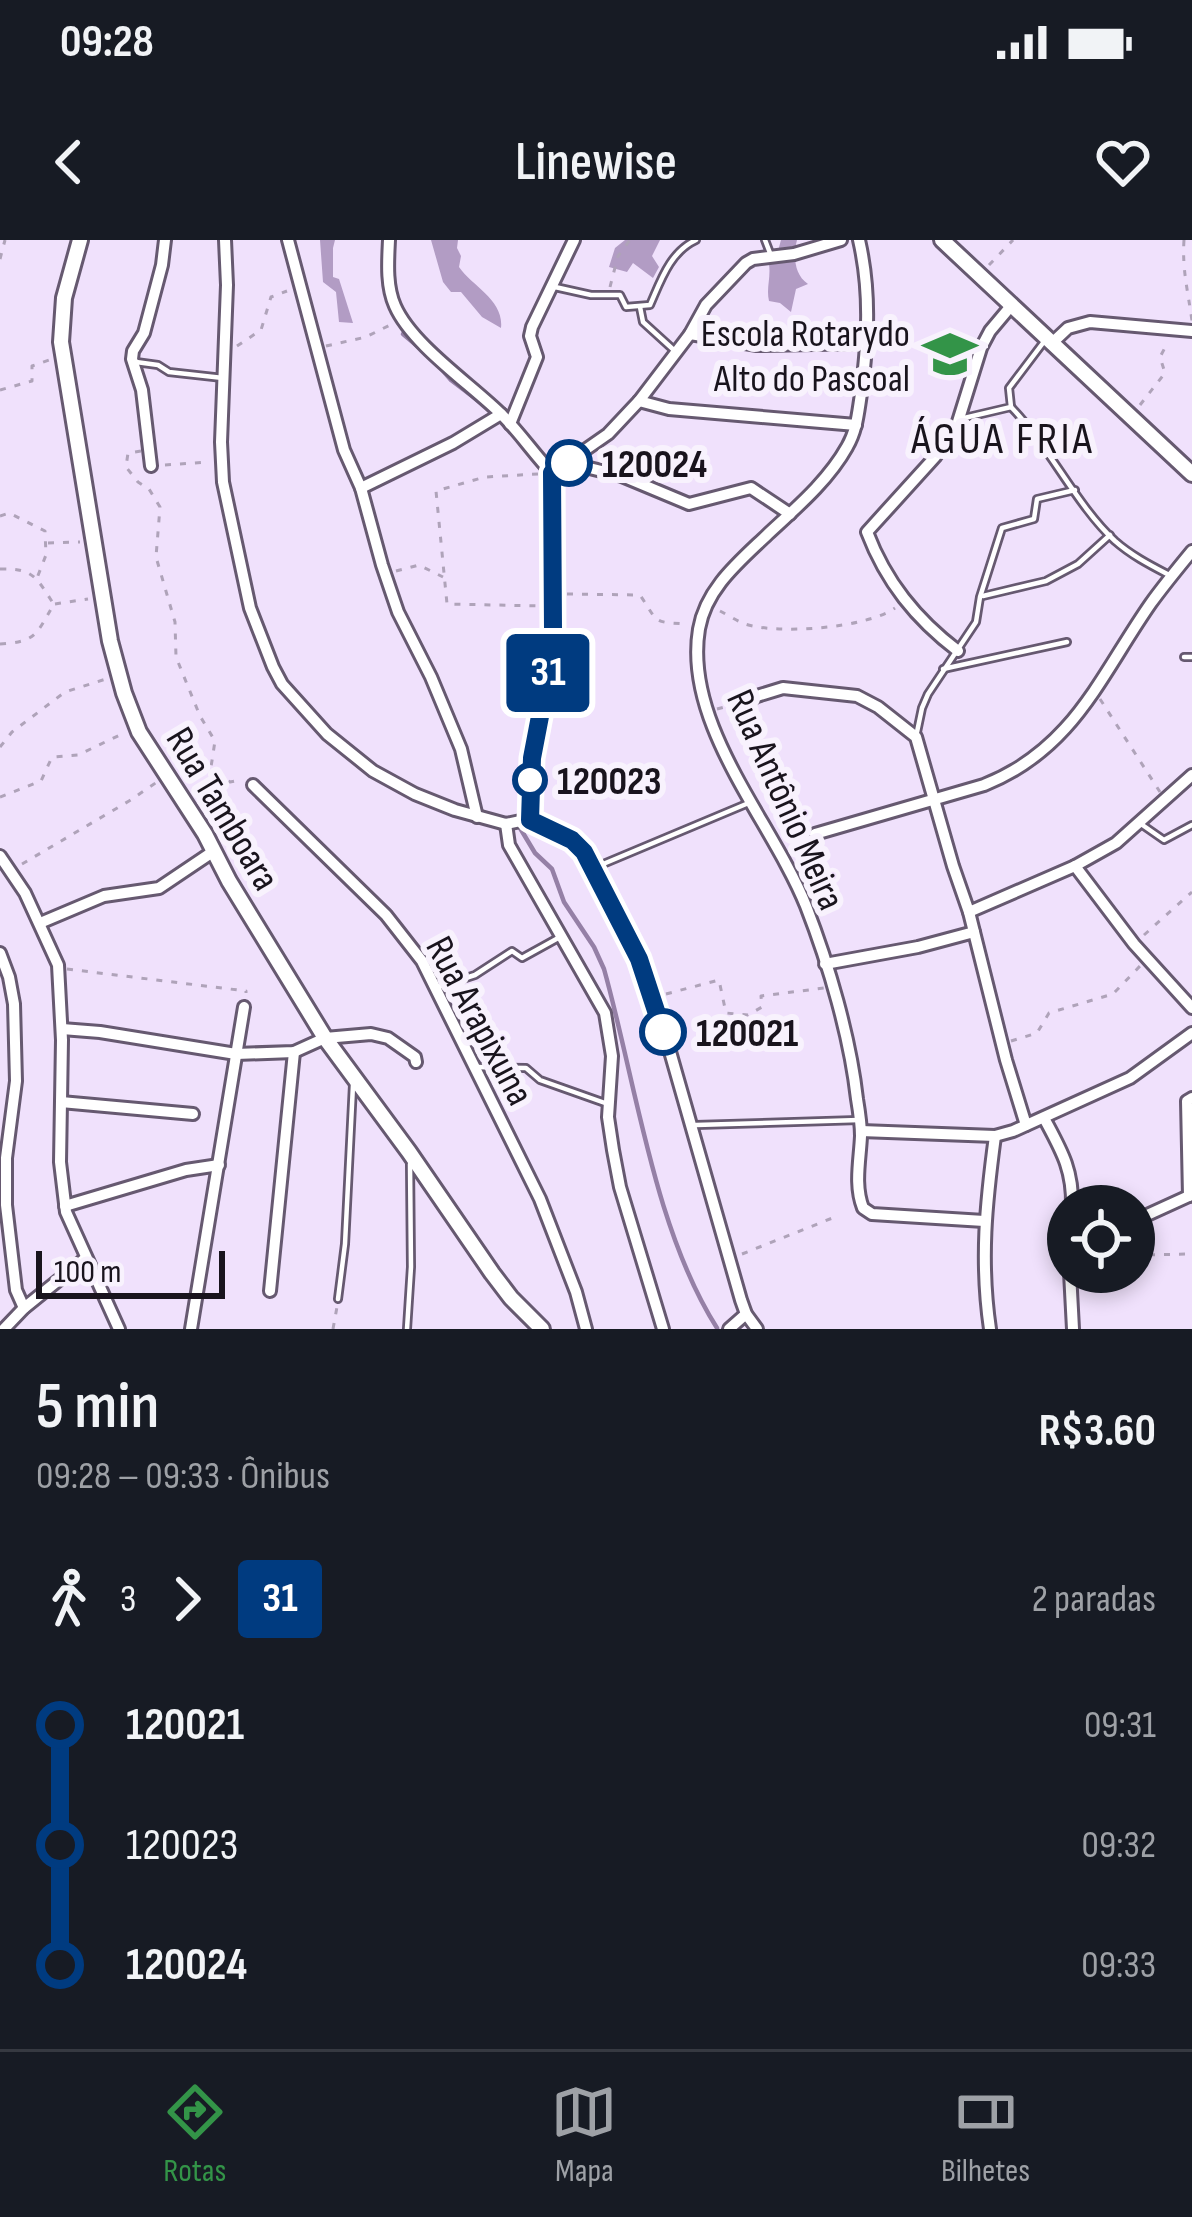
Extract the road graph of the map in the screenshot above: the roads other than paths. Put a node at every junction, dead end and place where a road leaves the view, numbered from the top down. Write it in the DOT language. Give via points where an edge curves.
graph roads {
  1 [pos="80,240"];
  2 [pos="165,240"];
  3 [pos="226,240"];
  4 [pos="288,240"];
  5 [pos="388,240"];
  6 [pos="574,240"];
  7 [pos="696,240"];
  8 [pos="765,240"];
  9 [pos="841,240"];
  10 [pos="859,240"];
  11 [pos="942,240"];
  12 [pos="772,258"];
  13 [pos="551,287"];
  14 [pos="640,306"];
  15 [pos="1012,306"];
  16 [pos="1192,331"];
  17 [pos="690,334"];
  18 [pos="1048,342"];
  19 [pos="868,344"];
  20 [pos="676,352"];
  21 [pos="133,362"];
  22 [pos="223,378"];
  23 [pos="639,401"];
  24 [pos="1011,406"];
  25 [pos="505,419"];
  26 [pos="959,420"];
  27 [pos="856,425"];
  28 [pos="569,463"];
  29 [pos="151,466"];
  30 [pos="552,473"];
  31 [pos="1192,474"];
  32 [pos="361,488"];
  33 [pos="1075,490"];
  34 [pos="790,514"];
  35 [pos="1110,535"];
  36 [pos="1192,551"];
  37 [pos="1171,576"];
  38 [pos="980,597"];
  39 [pos="1067,642"];
  40 [pos="958,651"];
  41 [pos="943,669"];
  42 [pos="748,701"];
  43 [pos="916,737"];
  44 [pos="1192,775"];
  45 [pos="253,785"];
  46 [pos="933,800"];
  47 [pos="751,802"];
  48 [pos="477,817"];
  49 [pos="530,820"];
  50 [pos="1140,822"];
  51 [pos="506,824"];
  52 [pos="1192,825"];
  53 [pos="815,834"];
  54 [pos="214,851"];
  55 [pos="0,856"];
  56 [pos="1076,866"];
  57 [pos="593,868"];
  58 [pos="969,912"];
  59 [pos="40,923"];
  60 [pos="974,932"];
  61 [pos="560,937"];
  62 [pos="0,953"];
  63 [pos="825,964"];
  64 [pos="437,988"];
  65 [pos="244,1007"];
  66 [pos="1192,1008"];
  67 [pos="62,1030"];
  68 [pos="1192,1033"];
  69 [pos="325,1038"];
  70 [pos="294,1052"];
  71 [pos="236,1054"];
  72 [pos="416,1062"];
  73 [pos="476,1067"];
  74 [pos="353,1079"];
  75 [pos="1190,1100"];
  76 [pos="61,1102"];
  77 [pos="609,1105"];
  78 [pos="193,1114"];
  79 [pos="1044,1118"];
  80 [pos="860,1125"];
  81 [pos="1026,1125"];
  82 [pos="690,1126"];
  83 [pos="995,1136"];
  84 [pos="410,1152"];
  85 [pos="219,1165"];
  86 [pos="1073,1185"];
  87 [pos="1190,1195"];
  88 [pos="65,1206"];
  89 [pos="1155,1211"];
  90 [pos="984,1221"];
  91 [pos="86,1258"];
  92 [pos="270,1291"];
  93 [pos="1071,1293"];
  94 [pos="338,1299"];
  95 [pos="24,1309"];
  96 [pos="746,1314"];
  97 [pos="535,1327"];
  98 [pos="4,1329"];
  99 [pos="119,1329"];
  100 [pos="190,1329"];
  101 [pos="406,1329"];
  102 [pos="586,1329"];
  103 [pos="663,1329"];
  104 [pos="729,1329"];
  105 [pos="758,1329"];
  106 [pos="990,1329"];
  107 [pos="1072,1329"];
  1 -- 54 [label="street, Rua Tamboara" via="60,319 110,641 137,726"];
  2 -- 21 [label="street"];
  3 -- 22 [label="street"];
  4 -- 32 [label="street"];
  5 -- 25 [label="street" via="394,305 442,363"];
  6 -- 13 [label="street"];
  7 -- 14 [label="lane" via="667,266 650,304"];
  8 -- 12 [label="lane"];
  9 -- 12 [label="street"];
  10 -- 19 [label="street, Rua Antônio Meira"];
  11 -- 15 [label="street"];
  12 -- 17 [label="street" via="738,269"];
  13 -- 14 [label="lane" via="620,295 626,308"];
  13 -- 25 [label="street" via="530,336 535,365"];
  14 -- 20 [label="lane" via="643,322"];
  15 -- 18 [label="street"];
  15 -- 26 [label="street" via="981,348"];
  16 -- 18 [label="street" via="1090,322"];
  17 -- 19 [label="street" via="757,345"];
  17 -- 20 [label="street"];
  18 -- 24 [label="lane" via="1009,388"];
  18 -- 31 [label="street"];
  19 -- 27 [label="street, Rua Antônio Meira"];
  20 -- 23 [label="street"];
  21 -- 22 [label="lane"];
  21 -- 29 [label="street"];
  22 -- 48 [label="street" via="223,482 256,630 282,684 373,771"];
  23 -- 27 [label="street"];
  23 -- 28 [label="street"];
  24 -- 26 [label="lane"];
  24 -- 33 [label="lane"];
  25 -- 30 [label="street"];
  25 -- 32 [label="street"];
  26 -- 40 [label="street" via="868,530 904,602"];
  27 -- 34 [label="street, Rua Antônio Meira" via="848,447"];
  28 -- 30 [label="street"];
  28 -- 34 [label="street" via="689,504 752,488"];
  30 -- 49 [label="street" via="553,600"];
  32 -- 48 [label="street" via="406,630 461,748"];
  33 -- 35 [label="lane"];
  33 -- 38 [label="lane" via="1037,499 1034,519 1002,528"];
  34 -- 47 [label="street, Rua Antônio Meira" via="722,580 700,625 709,711"];
  35 -- 37 [label="lane"];
  35 -- 38 [label="lane" via="1046,581"];
  36 -- 37 [label="street"];
  37 -- 46 [label="street" via="1096,693 1049,745 1006,776"];
  38 -- 40 [label="lane"];
  39 -- 41 [label="lane"];
  40 -- 41 [label="lane"];
  41 -- 43 [label="lane"];
  42 -- 43 [label="street" via="783,688 857,696"];
  43 -- 46 [label="street"];
  44 -- 50 [label="street"];
  45 -- 64 [label="street, Rua Arapixuna" via="386,915"];
  46 -- 53 [label="street"];
  46 -- 58 [label="street"];
  47 -- 57 [label="lane"];
  47 -- 63 [label="street, Rua Antônio Meira" via="796,884"];
  48 -- 51 [label="street"];
  49 -- 51 [label="street"];
  49 -- 57 [label="street" via="579,845"];
  50 -- 52 [label="lane" via="1164,841"];
  50 -- 56 [label="street"];
  51 -- 61 [label="street"];
  54 -- 59 [label="street" via="159,888 104,896"];
  54 -- 69 [label="street, Rua Tamboara"];
  55 -- 59 [label="street"];
  56 -- 58 [label="street"];
  56 -- 66 [label="street"];
  57 -- 82 [label="street" via="639,959"];
  58 -- 60 [label="street"];
  59 -- 67 [label="street" via="58,968"];
  60 -- 63 [label="street"];
  60 -- 81 [label="street"];
  61 -- 64 [label="lane"];
  61 -- 77 [label="street" via="605,1013"];
  62 -- 95 [label="street" via="14,1004 16,1081 6,1205"];
  63 -- 80 [label="street, Rua Antônio Meira"];
  64 -- 73 [label="street, Rua Arapixuna"];
  65 -- 71 [label="street"];
  67 -- 71 [label="street"];
  67 -- 76 [label="street"];
  68 -- 79 [label="street" via="1130,1078"];
  69 -- 70 [label="street"];
  69 -- 72 [label="street" via="388,1038"];
  69 -- 74 [label="street, Rua Tamboara"];
  70 -- 71 [label="street"];
  70 -- 92 [label="street"];
  71 -- 85 [label="street"];
  73 -- 77 [label="lane" via="526,1067"];
  73 -- 102 [label="street, Rua Arapixuna" via="540,1199"];
  74 -- 84 [label="street, Rua Tamboara"];
  74 -- 94 [label="lane"];
  75 -- 87 [label="street"];
  76 -- 78 [label="street"];
  76 -- 88 [label="street"];
  77 -- 103 [label="street" via="620,1187"];
  79 -- 81 [label="street"];
  79 -- 86 [label="street"];
  80 -- 82 [label="lane"];
  80 -- 83 [label="street"];
  80 -- 90 [label="street, Rua Antônio Meira" via="866,1211"];
  81 -- 83 [label="street"];
  82 -- 96 [label="street"];
  83 -- 90 [label="street"];
  84 -- 97 [label="street, Rua Tamboara"];
  84 -- 101 [label="lane"];
  85 -- 88 [label="street"];
  85 -- 100 [label="street"];
  87 -- 89 [label="street"];
  88 -- 91 [label="street"];
  90 -- 106 [label="street"];
  91 -- 95 [label="street"];
  91 -- 99 [label="street"];
  93 -- 107 [label="street"];
  95 -- 98 [label="street"];
  96 -- 104 [label="street"];
  96 -- 105 [label="street"];
}
